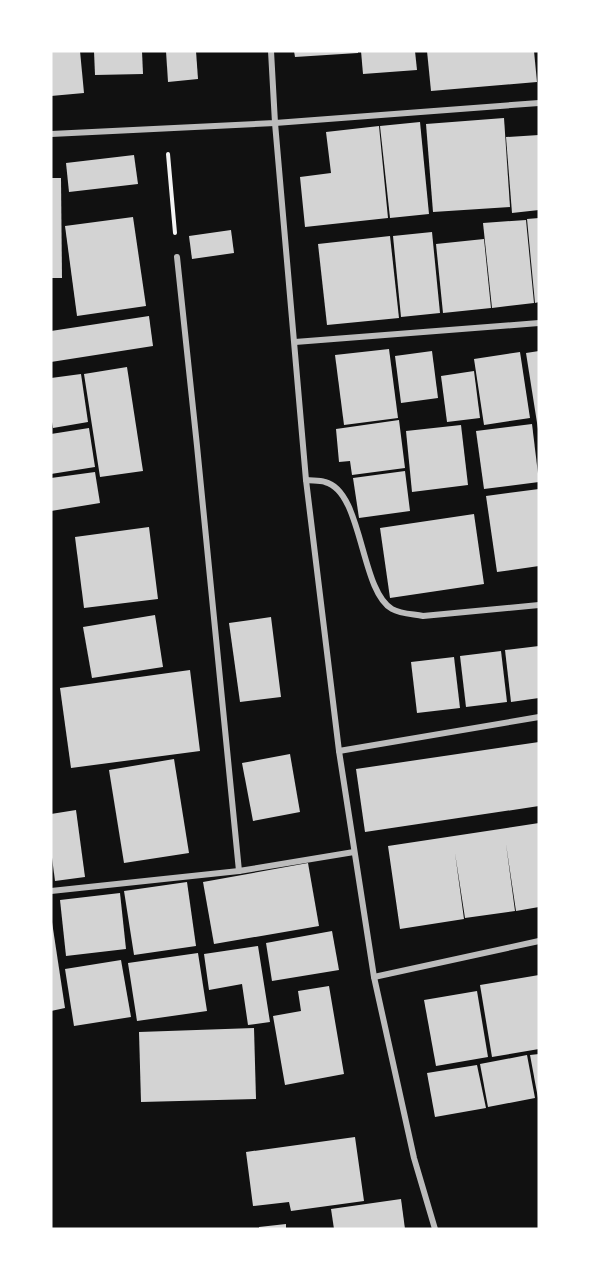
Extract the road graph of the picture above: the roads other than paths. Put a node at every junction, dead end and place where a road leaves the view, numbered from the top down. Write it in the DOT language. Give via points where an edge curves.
graph roads {
  1 [pos="271,51"];
  2 [pos="539,103"];
  3 [pos="275,123"];
  4 [pos="51,134"];
  5 [pos="177,257"];
  6 [pos="539,323"];
  7 [pos="295,342"];
  8 [pos="306,480"];
  9 [pos="539,605"];
  10 [pos="539,717"];
  11 [pos="339,752"];
  12 [pos="354,852"];
  13 [pos="239,870"];
  14 [pos="51,891"];
  15 [pos="539,941"];
  16 [pos="374,977"];
  17 [pos="435,1229"];
  1 -- 3 [label="street"];
  2 -- 3 [label="street"];
  3 -- 4 [label="street"];
  3 -- 7 [label="street"];
  5 -- 13 [label="street"];
  6 -- 7 [label="street"];
  7 -- 8 [label="street"];
  8 -- 9 [label="street" via="326,482 345,500 375,587 391,609 423,616"];
  8 -- 11 [label="street"];
  10 -- 11 [label="street"];
  11 -- 12 [label="street"];
  12 -- 13 [label="street"];
  12 -- 16 [label="street"];
  13 -- 14 [label="street"];
  15 -- 16 [label="street"];
  16 -- 17 [label="street" via="414,1158"];
}
